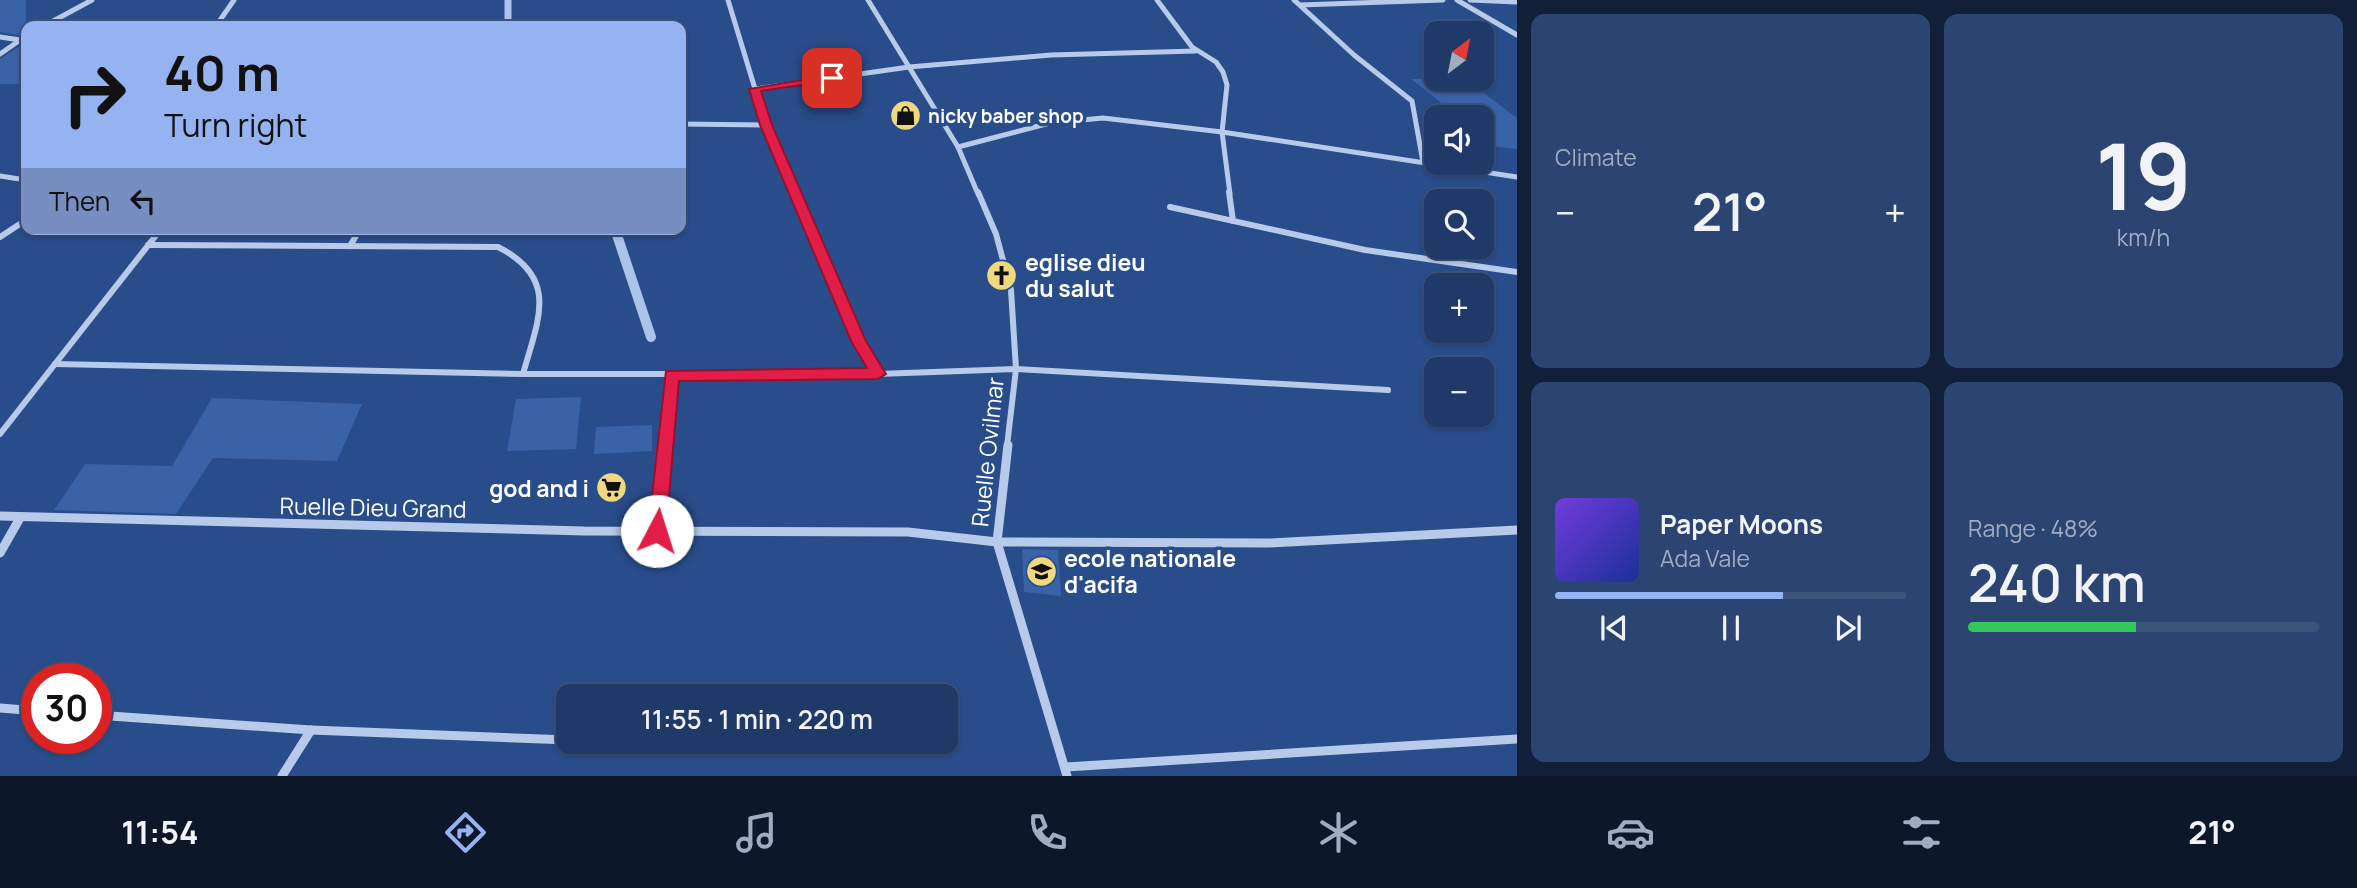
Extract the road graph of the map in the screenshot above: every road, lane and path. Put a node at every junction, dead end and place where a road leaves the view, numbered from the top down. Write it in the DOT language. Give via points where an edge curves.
graph roads {
  1 [pos="92,0"];
  2 [pos="234,0"];
  3 [pos="728,0"];
  4 [pos="868,0"];
  5 [pos="1157,0"];
  6 [pos="1294,0"];
  7 [pos="1443,0"];
  8 [pos="1457,0"];
  9 [pos="1470,0"];
  10 [pos="1517,2"];
  11 [pos="1300,5"];
  12 [pos="53,21"];
  13 [pos="219,21"];
  14 [pos="1517,35"];
  15 [pos="0,37"];
  16 [pos="20,40"];
  17 [pos="1196,51"];
  18 [pos="0,54"];
  19 [pos="909,67"];
  20 [pos="755,89"];
  21 [pos="686,124"];
  22 [pos="766,125"];
  23 [pos="1222,132"];
  24 [pos="958,147"];
  25 [pos="1423,162"];
  26 [pos="0,176"];
  27 [pos="1517,177"];
  28 [pos="21,179"];
  29 [pos="1170,208"];
  30 [pos="1233,221"];
  31 [pos="21,223"];
  32 [pos="156,235"];
  33 [pos="356,235"];
  34 [pos="0,237"];
  35 [pos="148,245"];
  36 [pos="350,246"];
  37 [pos="1517,272"];
  38 [pos="55,365"];
  39 [pos="1016,369"];
  40 [pos="523,374"];
  41 [pos="878,374"];
  42 [pos="671,375"];
  43 [pos="1388,390"];
  44 [pos="0,434"];
  45 [pos="0,516"];
  46 [pos="20,518"];
  47 [pos="1517,530"];
  48 [pos="657,531"];
  49 [pos="997,542"];
  50 [pos="0,553"];
  51 [pos="0,708"];
  52 [pos="21,710"];
  53 [pos="112,716"];
  54 [pos="311,730"];
  55 [pos="556,739"];
  56 [pos="1517,739"];
  57 [pos="1067,772"];
  58 [pos="282,776"];
  1 -- 12 [label="street"];
  2 -- 13 [label="street"];
  3 -- 20 [label="street"];
  4 -- 19 [label="street"];
  5 -- 17 [label="street"];
  6 -- 11 [label="street"];
  7 -- 11 [label="street"];
  8 -- 14 [label="street"];
  9 -- 10 [label="street"];
  11 -- 25 [label="street" via="1412,101"];
  15 -- 16 [label="street"];
  16 -- 18 [label="street"];
  17 -- 19 [label="street" via="1051,55"];
  17 -- 23 [label="street" via="1216,62 1223,72 1227,85"];
  19 -- 20 [label="street"];
  19 -- 24 [label="street"];
  20 -- 22 [label="street"];
  21 -- 22 [label="street"];
  22 -- 41 [label="street" via="859,341"];
  23 -- 24 [label="street" via="1103,118 1050,124"];
  23 -- 25 [label="street"];
  23 -- 30 [label="street"];
  24 -- 39 [label="street" via="996,234 1011,290"];
  25 -- 27 [label="street"];
  26 -- 28 [label="street"];
  29 -- 30 [label="street"];
  30 -- 37 [label="street" via="1365,250"];
  31 -- 34 [label="street"];
  32 -- 35 [label="street"];
  33 -- 36 [label="street"];
  35 -- 36 [label="street"];
  35 -- 38 [label="street"];
  36 -- 40 [label="street" via="498,247 517,254 530,265 542,303"];
  38 -- 40 [label="street, Ruelle Ovilmar"];
  38 -- 44 [label="street"];
  39 -- 41 [label="street, Ruelle Ovilmar"];
  39 -- 43 [label="street"];
  39 -- 49 [label="street, Ruelle Ovilmar"];
  40 -- 42 [label="street, Ruelle Ovilmar"];
  41 -- 42 [label="street, Ruelle Ovilmar"];
  42 -- 48 [label="street"];
  45 -- 46 [label="street, Ruelle Dieu Grand"];
  46 -- 48 [label="street, Ruelle Dieu Grand"];
  46 -- 50 [label="street"];
  47 -- 49 [label="street, Ruelle Dieu Grand" via="1268,543"];
  48 -- 49 [label="street, Ruelle Dieu Grand" via="908,532"];
  49 -- 57 [label="street, Ruelle Ovilmar"];
  51 -- 52 [label="street"];
  53 -- 54 [label="street"];
  54 -- 55 [label="street"];
  54 -- 58 [label="street"];
  56 -- 57 [label="street"];
}
